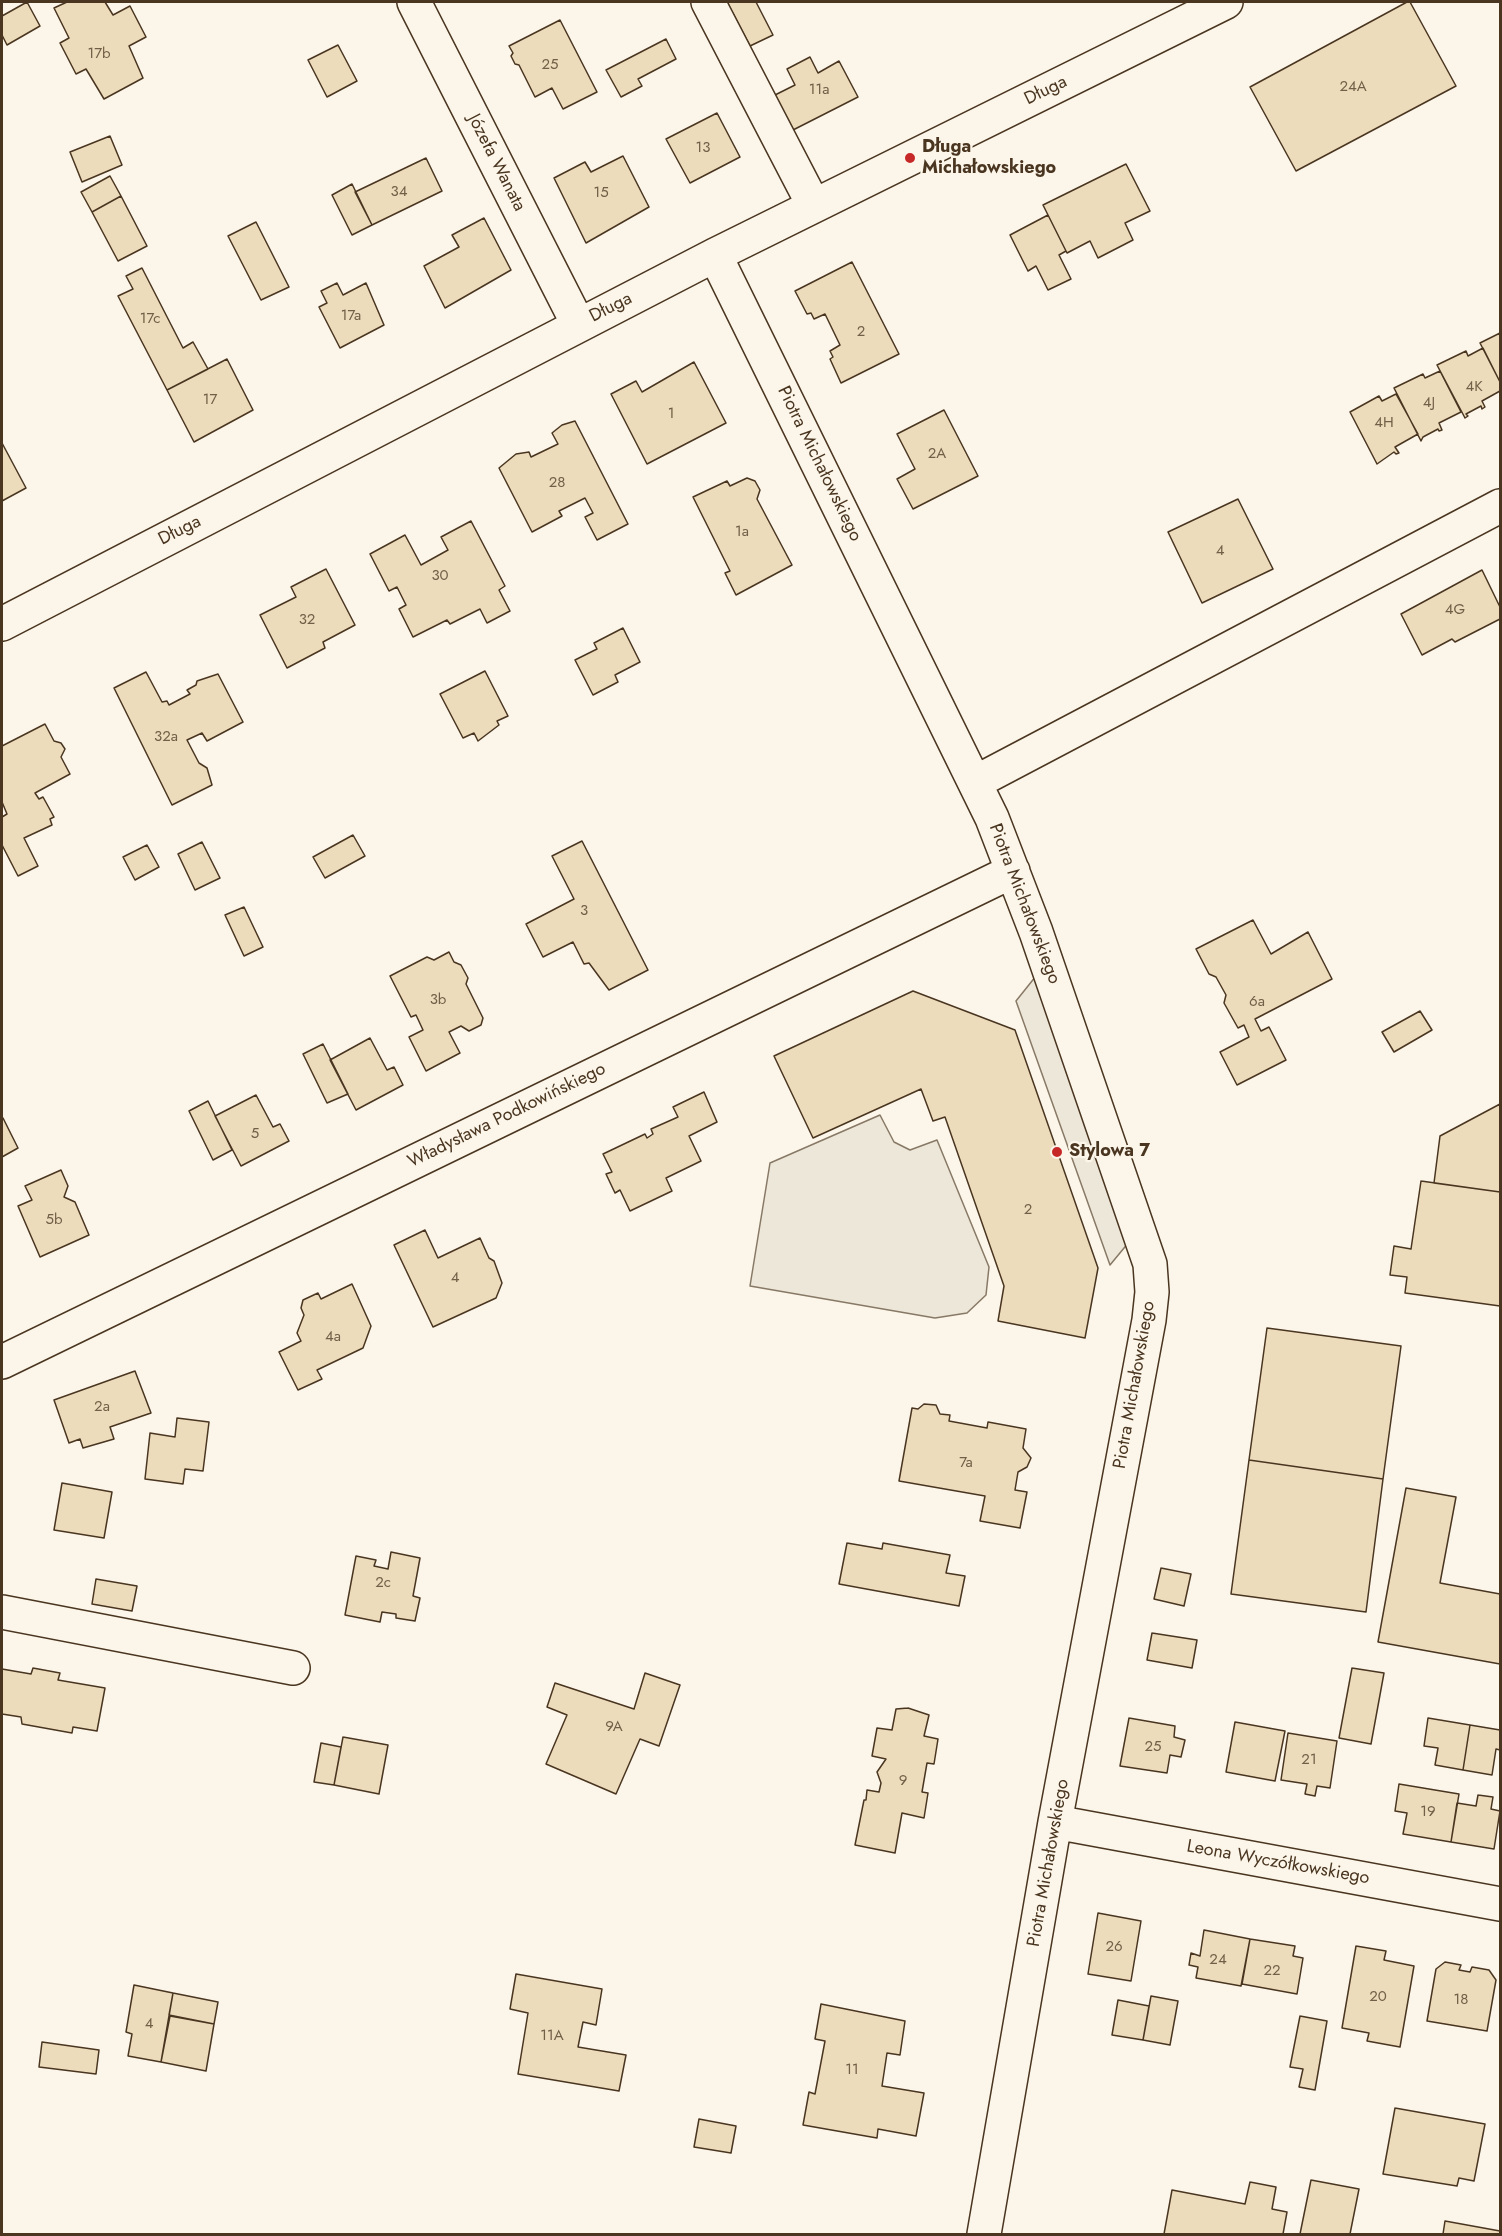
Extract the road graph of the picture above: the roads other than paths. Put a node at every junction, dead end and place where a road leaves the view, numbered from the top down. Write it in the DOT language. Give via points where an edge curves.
graph roads {
  1 [pos="414,2"];
  2 [pos="708,2"];
  3 [pos="1226,2"];
  4 [pos="814,206"];
  5 [pos="715,255"];
  6 [pos="578,324"];
  7 [pos="1500,506"];
  8 [pos="2,624"];
  9 [pos="976,782"];
  10 [pos="1013,872"];
  11 [pos="2,1362"];
  12 [pos="2,1612"];
  13 [pos="293,1668"];
  14 [pos="1055,1822"];
  15 [pos="1500,1904"];
  16 [pos="984,2235"];
  1 -- 6 [label="street, Józefa Wanata"];
  2 -- 4 [label="street"];
  3 -- 4 [label="street, Długa"];
  4 -- 5 [label="street, Długa"];
  5 -- 6 [label="street, Długa"];
  5 -- 9 [label="street, Piotra Michałowskiego"];
  6 -- 8 [label="street, Długa"];
  7 -- 9 [label="street"];
  9 -- 10 [label="street, Piotra Michałowskiego"];
  10 -- 11 [label="street, Władysława Podkowińskiego"];
  10 -- 14 [label="street, Piotra Michałowskiego" via="1143,1236 1152,1292"];
  12 -- 13 [label="street"];
  14 -- 15 [label="street, Leona Wyczółkowskiego"];
  14 -- 16 [label="street, Piotra Michałowskiego"];
}
